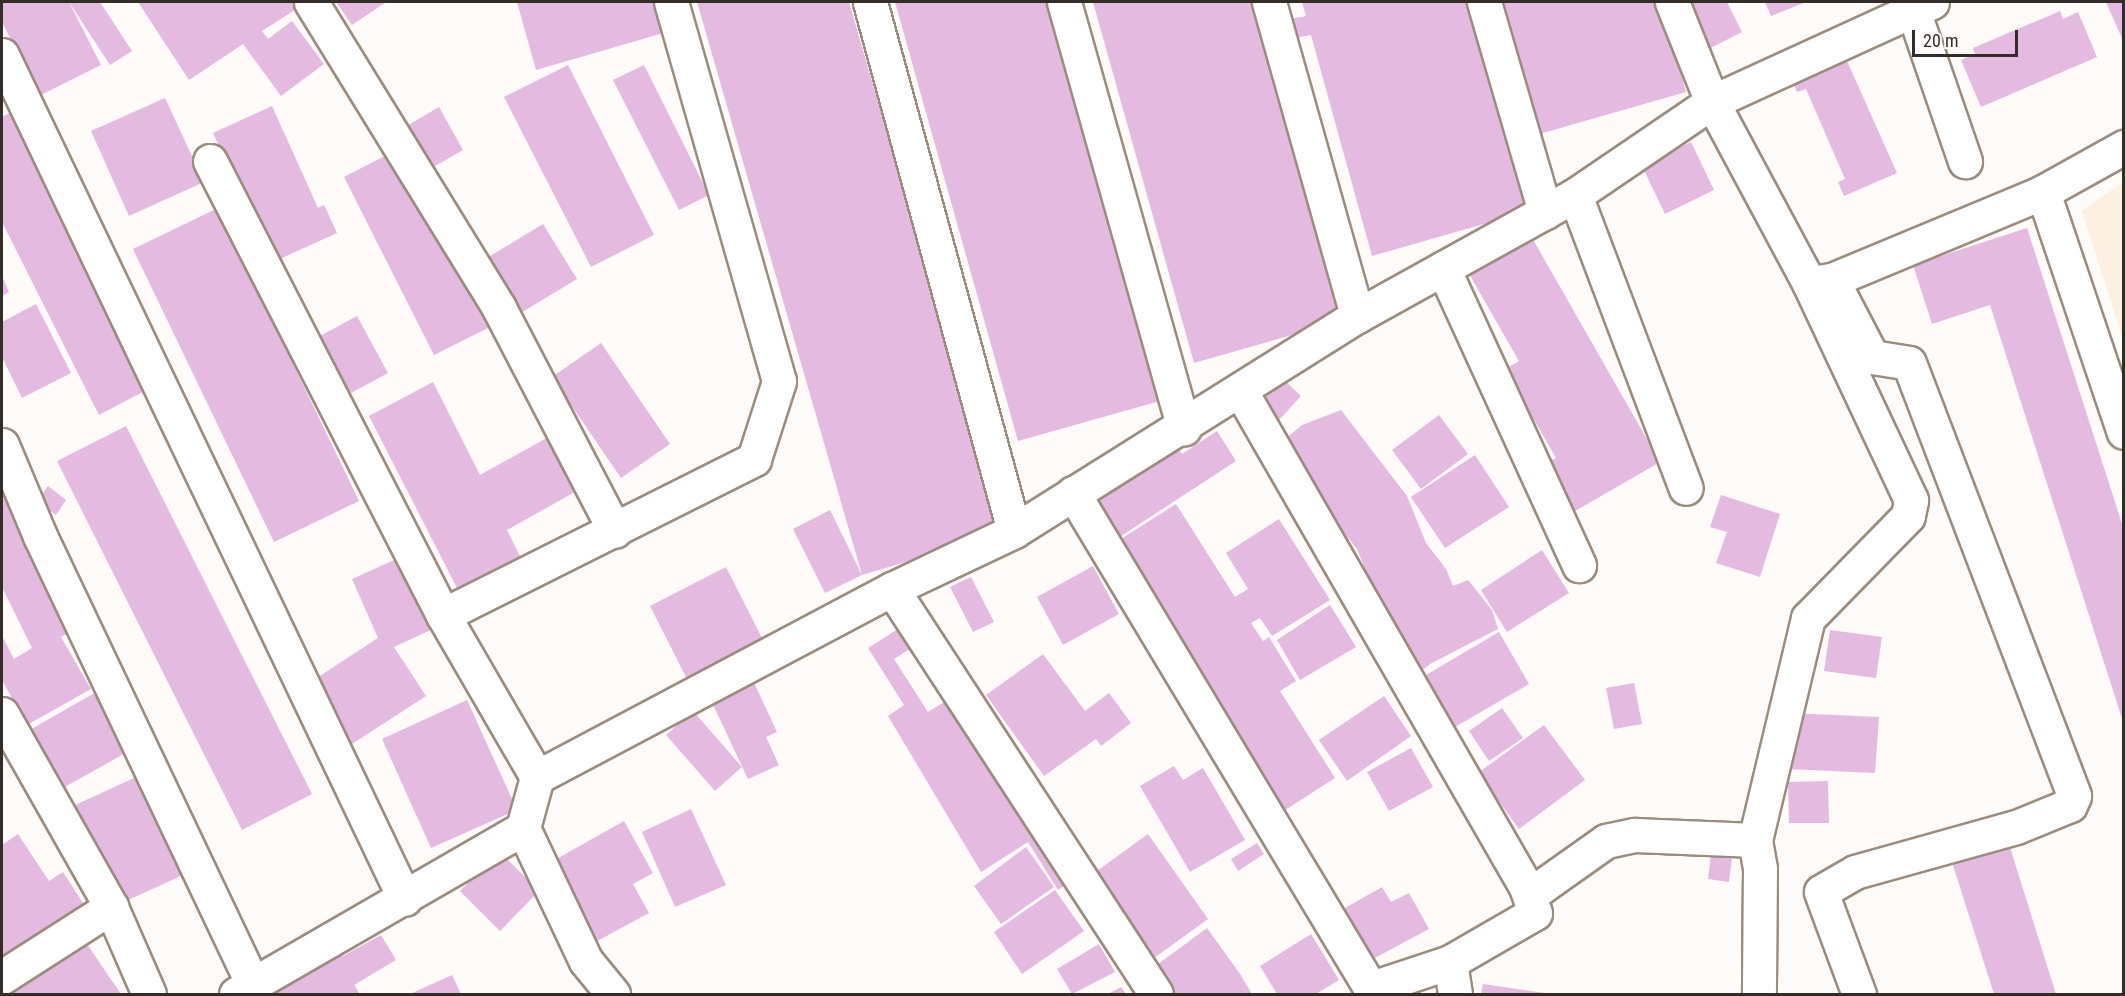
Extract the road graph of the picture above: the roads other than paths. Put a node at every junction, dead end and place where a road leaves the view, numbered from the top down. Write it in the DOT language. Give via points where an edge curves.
graph roads {
  1 [pos="311,2"];
  2 [pos="671,2"];
  3 [pos="870,2"];
  4 [pos="1064,2"];
  5 [pos="1269,2"];
  6 [pos="1484,2"];
  7 [pos="1672,2"];
  8 [pos="1923,6"];
  9 [pos="2,55"];
  10 [pos="1712,102"];
  11 [pos="2124,147"];
  12 [pos="210,161"];
  13 [pos="1965,161"];
  14 [pos="2043,192"];
  15 [pos="1575,195"];
  16 [pos="1545,212"];
  17 [pos="1443,268"];
  18 [pos="1821,282"];
  19 [pos="1357,316"];
  20 [pos="1240,390"];
  21 [pos="1184,428"];
  22 [pos="2124,432"];
  23 [pos="2,445"];
  24 [pos="1686,488"];
  25 [pos="1073,493"];
  26 [pos="615,531"];
  27 [pos="1014,531"];
  28 [pos="1579,565"];
  29 [pos="892,589"];
  30 [pos="443,615"];
  31 [pos="2,714"];
  32 [pos="537,777"];
  33 [pos="523,828"];
  34 [pos="1755,840"];
  35 [pos="1526,887"];
  36 [pos="405,899"];
  37 [pos="111,907"];
  38 [pos="1450,962"];
  39 [pos="2,976"];
  40 [pos="244,988"];
  41 [pos="1373,991"];
  42 [pos="149,994"];
  43 [pos="613,994"];
  44 [pos="1156,994"];
  45 [pos="1455,994"];
  46 [pos="1760,994"];
  47 [pos="1860,994"];
  1 -- 26 [label="street" via="499,308"];
  2 -- 26 [label="street" via="779,381 754,459"];
  3 -- 27 [label="street"];
  4 -- 21 [label="street"];
  5 -- 19 [label="street"];
  6 -- 16 [label="street"];
  7 -- 10 [label="street"];
  8 -- 10 [label="street"];
  8 -- 13 [label="street"];
  9 -- 36 [label="street"];
  10 -- 15 [label="street"];
  10 -- 18 [label="street"];
  11 -- 14 [label="street"];
  12 -- 30 [label="street"];
  14 -- 18 [label="street"];
  14 -- 22 [label="street"];
  15 -- 16 [label="street"];
  15 -- 24 [label="street"];
  16 -- 17 [label="street"];
  17 -- 19 [label="street"];
  17 -- 28 [label="street"];
  18 -- 34 [label="street" via="1911,500 1908,516 1808,618"];
  18 -- 47 [label="street" via="1872,357 1909,363 2074,796 2070,805 2016,827 1855,872 1821,892"];
  19 -- 20 [label="street"];
  20 -- 21 [label="street"];
  20 -- 35 [label="street"];
  21 -- 25 [label="street"];
  23 -- 40 [label="street"];
  25 -- 27 [label="street"];
  25 -- 41 [label="street"];
  26 -- 30 [label="street"];
  27 -- 29 [label="street"];
  29 -- 32 [label="street"];
  29 -- 44 [label="street"];
  30 -- 32 [label="street"];
  31 -- 37 [label="street"];
  32 -- 33 [label="street"];
  33 -- 36 [label="street"];
  33 -- 43 [label="street" via="586,961"];
  34 -- 35 [label="street" via="1635,835 1606,842 1541,887"];
  34 -- 46 [label="street" via="1760,869"];
  35 -- 38 [label="street" via="1535,913"];
  36 -- 40 [label="street"];
  37 -- 39 [label="street"];
  37 -- 42 [label="street"];
  38 -- 41 [label="street"];
  38 -- 45 [label="street"];
}
